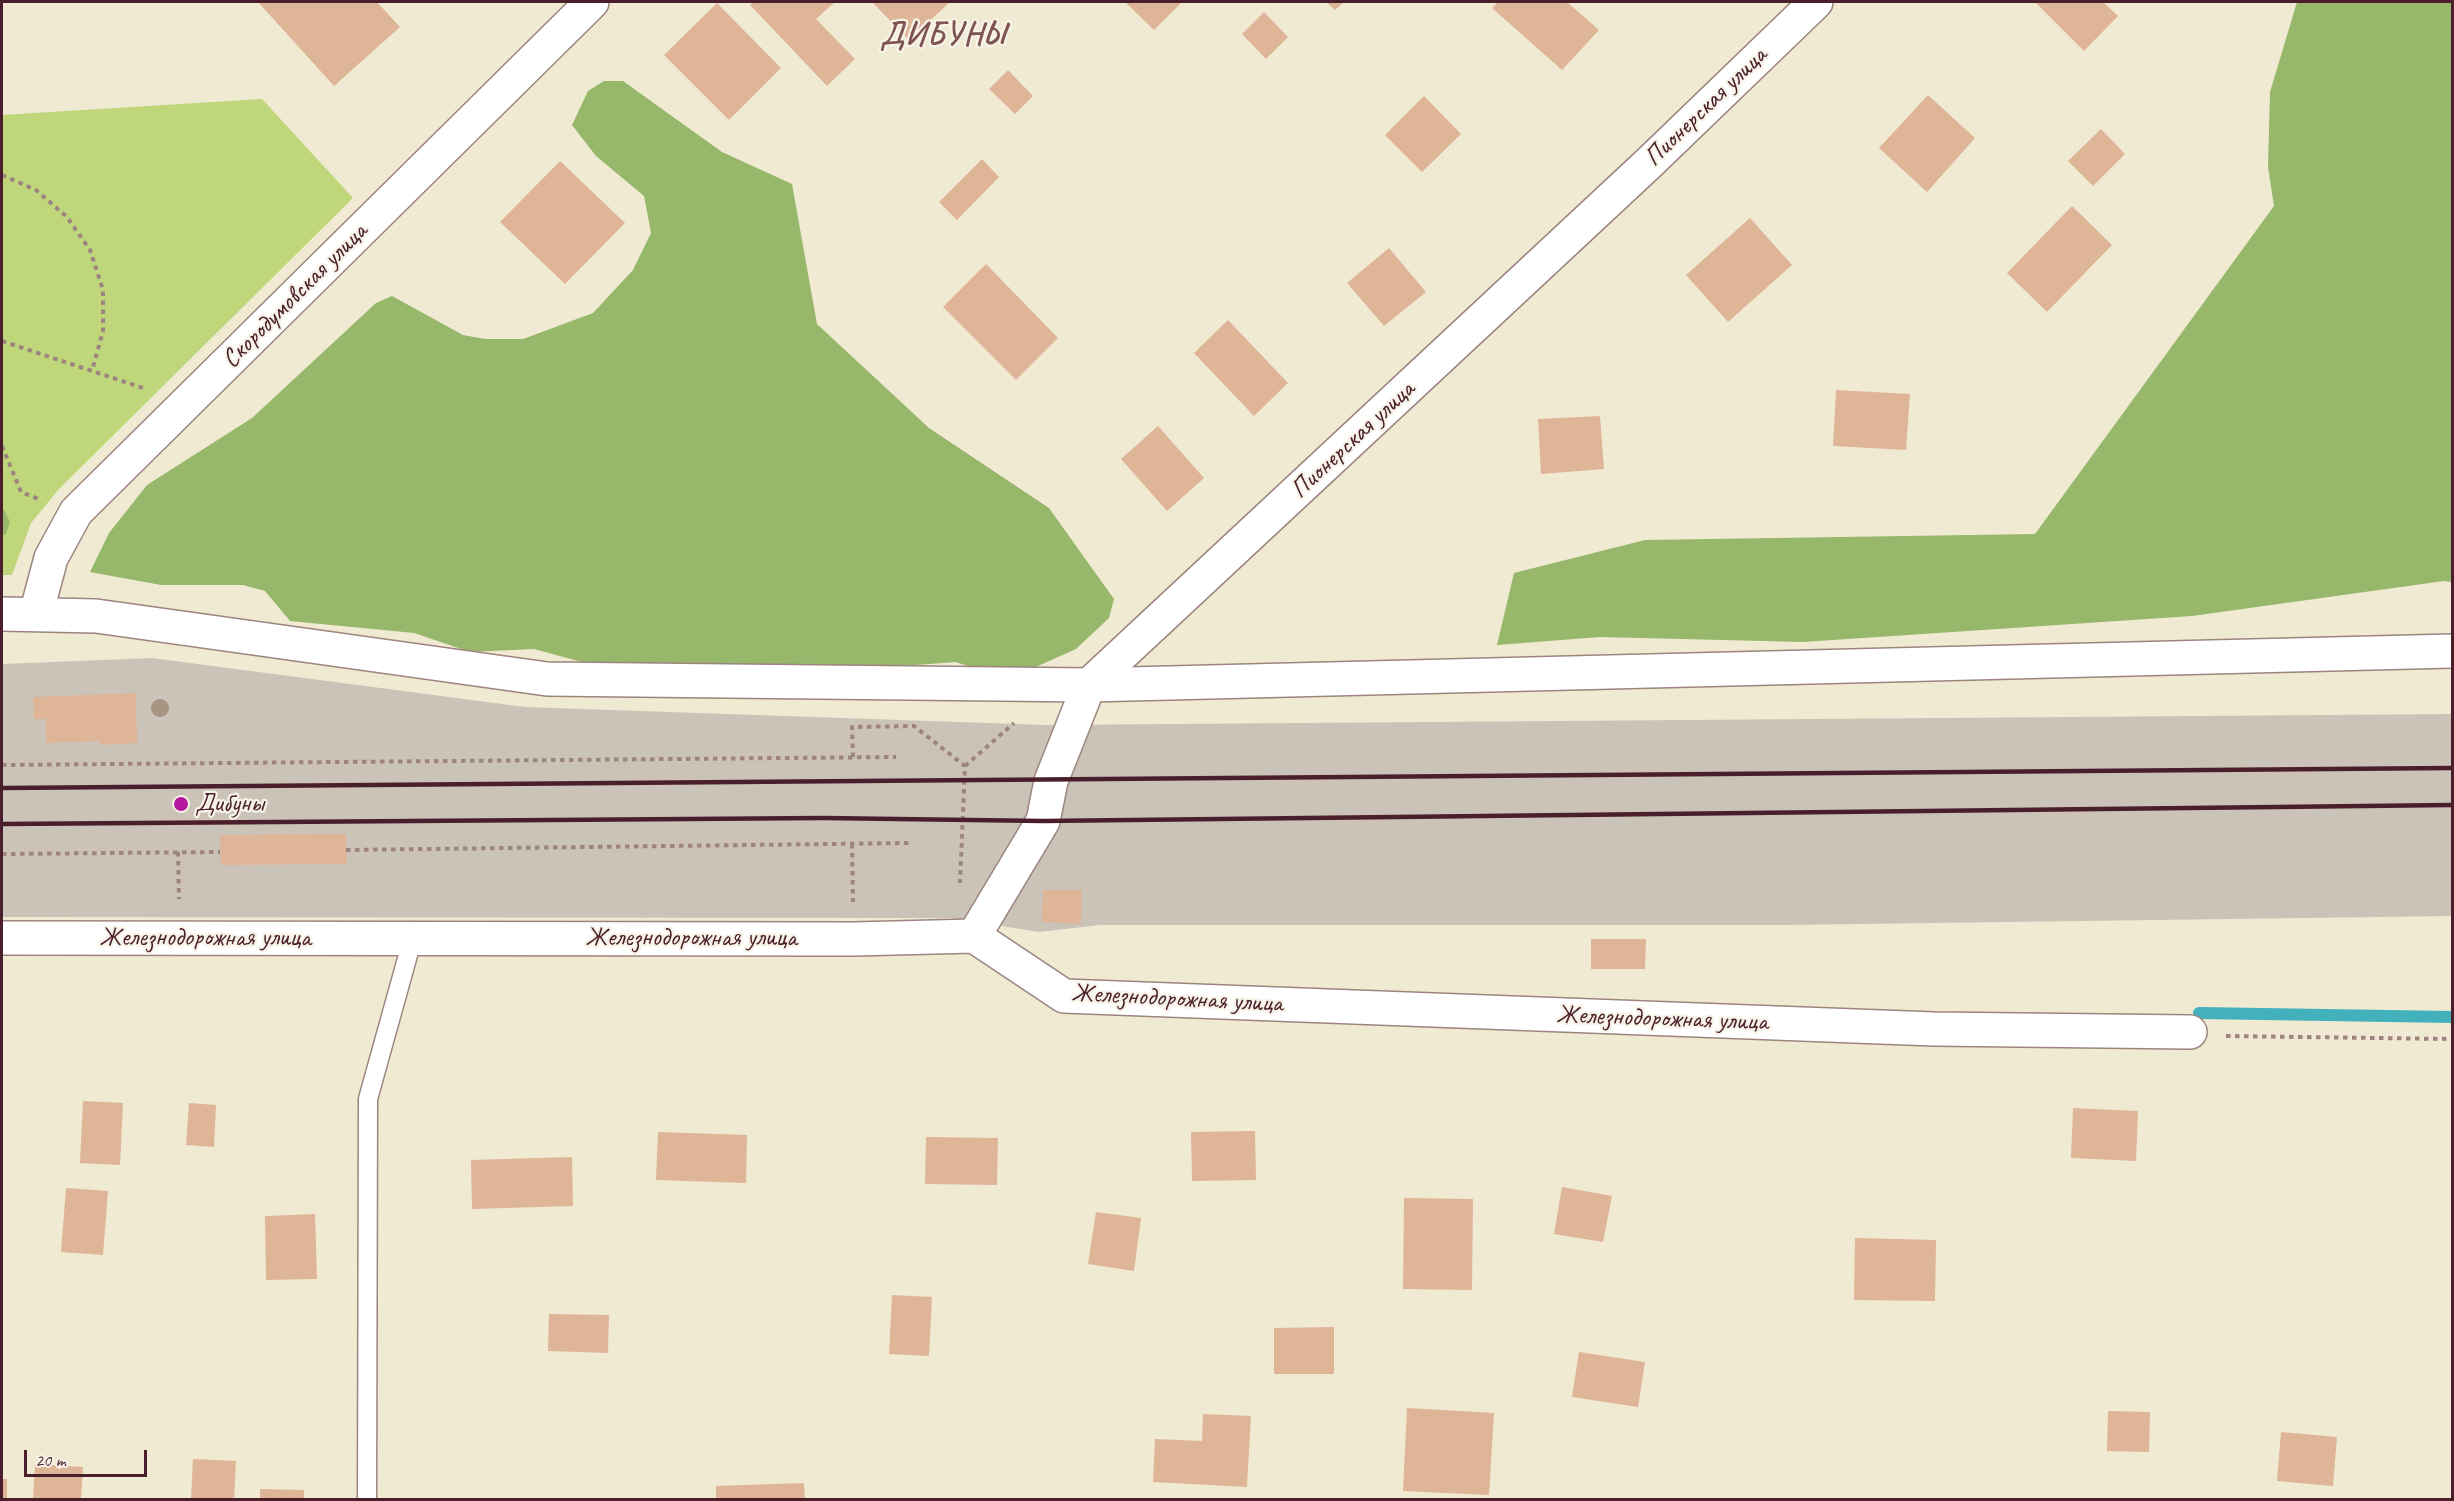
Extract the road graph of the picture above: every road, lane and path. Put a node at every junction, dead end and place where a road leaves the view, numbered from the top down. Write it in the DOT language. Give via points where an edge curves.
graph roads {
  1 [pos="592,2"];
  2 [pos="1816,2"];
  3 [pos="2,175"];
  4 [pos="2,341"];
  5 [pos="92,371"];
  6 [pos="187,402"];
  7 [pos="2,447"];
  8 [pos="3,453"];
  9 [pos="76,512"];
  10 [pos="2,614"];
  11 [pos="36,614"];
  12 [pos="2452,651"];
  13 [pos="1049,684"];
  14 [pos="1089,685"];
  15 [pos="853,757"];
  16 [pos="896,757"];
  17 [pos="2,765"];
  18 [pos="965,766"];
  19 [pos="852,843"];
  20 [pos="909,843"];
  21 [pos="346,850"];
  22 [pos="178,852"];
  23 [pos="220,852"];
  24 [pos="2,854"];
  25 [pos="959,887"];
  26 [pos="865,901"];
  27 [pos="179,906"];
  28 [pos="974,936"];
  29 [pos="413,937"];
  30 [pos="2,938"];
  31 [pos="2452,1039"];
  32 [pos="2194,1041"];
  33 [pos="367,1500"];
  1 -- 6 [label="street, Скородумовская улица"];
  2 -- 14 [label="street, Пионерская улица"];
  3 -- 5 [label="path" via="36,190 67,216 90,250 103,290 103,331"];
  4 -- 5 [label="path"];
  5 -- 6 [label="path"];
  6 -- 9 [label="street, Скородумовская улица"];
  7 -- 8 [label="path"];
  8 -- 9 [label="path" via="21,492"];
  9 -- 11 [label="street, Скородумовская улица" via="51,558"];
  10 -- 11 [label="street"];
  11 -- 13 [label="street" via="96,616 547,679"];
  12 -- 14 [label="street"];
  13 -- 14 [label="street"];
  13 -- 18 [label="path" via="1030,708"];
  14 -- 28 [label="street, Пионерская улица" via="1052,781 1043,821"];
  15 -- 16 [label="path"];
  15 -- 17 [label="path"];
  15 -- 18 [label="path" via="852,727 914,726"];
  18 -- 25 [label="path"];
  19 -- 20 [label="path"];
  19 -- 21 [label="path"];
  19 -- 26 [label="path" via="853,901"];
  22 -- 23 [label="path"];
  22 -- 24 [label="path"];
  22 -- 27 [label="path"];
  28 -- 29 [label="street, Железнодорожная улица"];
  28 -- 32 [label="street, Железнодорожная улица" via="1064,996"];
  29 -- 30 [label="street, Железнодорожная улица"];
  29 -- 33 [label="lane" via="368,1099"];
  31 -- 32 [label="path" via="2206,1036"];
}
